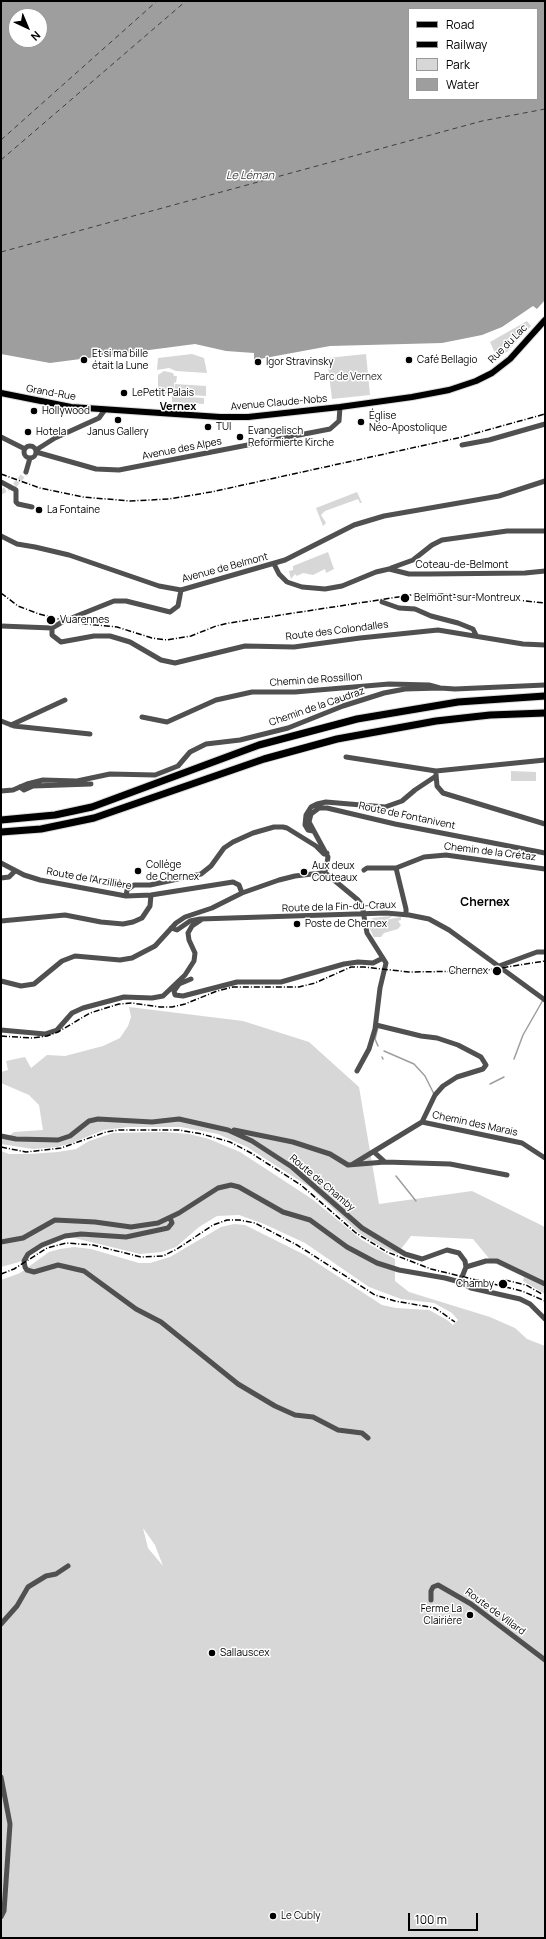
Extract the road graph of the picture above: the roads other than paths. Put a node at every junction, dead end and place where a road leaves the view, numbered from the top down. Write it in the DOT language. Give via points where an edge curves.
graph roads {
  1 [pos="545,320"];
  2 [pos="436,392"];
  3 [pos="1,393"];
  4 [pos="340,407"];
  5 [pos="101,411"];
  6 [pos="545,424"];
  7 [pos="1,437"];
  8 [pos="462,445"];
  9 [pos="25,449"];
  10 [pos="36,451"];
  11 [pos="30,458"];
  12 [pos="26,472"];
  13 [pos="545,481"];
  14 [pos="1,482"];
  15 [pos="32,507"];
  16 [pos="545,531"];
  17 [pos="1,536"];
  18 [pos="274,564"];
  19 [pos="389,569"];
  20 [pos="545,571"];
  21 [pos="181,590"];
  22 [pos="382,602"];
  23 [pos="1,626"];
  24 [pos="52,628"];
  25 [pos="476,635"];
  26 [pos="545,645"];
  27 [pos="545,685"];
  28 [pos="440,688"];
  29 [pos="545,696"];
  30 [pos="65,700"];
  31 [pos="545,713"];
  32 [pos="142,717"];
  33 [pos="2,722"];
  34 [pos="11,725"];
  35 [pos="90,734"];
  36 [pos="346,757"];
  37 [pos="545,760"];
  38 [pos="436,774"];
  39 [pos="92,784"];
  40 [pos="20,787"];
  41 [pos="1,791"];
  42 [pos="1,820"];
  43 [pos="545,824"];
  44 [pos="41,829"];
  45 [pos="1,832"];
  46 [pos="313,832"];
  47 [pos="1,837"];
  48 [pos="545,853"];
  49 [pos="327,854"];
  50 [pos="1,863"];
  51 [pos="396,868"];
  52 [pos="545,869"];
  53 [pos="364,870"];
  54 [pos="15,871"];
  55 [pos="323,872"];
  56 [pos="1,878"];
  57 [pos="242,893"];
  58 [pos="151,895"];
  59 [pos="126,896"];
  60 [pos="364,914"];
  61 [pos="406,914"];
  62 [pos="202,919"];
  63 [pos="1,921"];
  64 [pos="171,928"];
  65 [pos="545,952"];
  66 [pos="383,958"];
  67 [pos="498,965"];
  68 [pos="190,979"];
  69 [pos="1,981"];
  70 [pos="174,994"];
  71 [pos="163,996"];
  72 [pos="545,1000"];
  73 [pos="376,1024"];
  74 [pos="1,1030"];
  75 [pos="357,1071"];
  76 [pos="422,1122"];
  77 [pos="228,1130"];
  78 [pos="1,1136"];
  79 [pos="374,1152"];
  80 [pos="545,1158"];
  81 [pos="385,1162"];
  82 [pos="353,1164"];
  83 [pos="507,1174"];
  84 [pos="170,1218"];
  85 [pos="1,1242"];
  86 [pos="466,1267"];
  87 [pos="460,1282"];
  88 [pos="545,1284"];
  89 [pos="545,1319"];
  90 [pos="368,1438"];
  91 [pos="68,1566"];
  92 [pos="431,1600"];
  93 [pos="1,1624"];
  94 [pos="545,1660"];
  95 [pos="1,1776"];
  96 [pos="1,1917"];
  1 -- 2 [label="main road, Rue du Lac" via="510,359 492,373 462,386"];
  2 -- 4 [label="main road, Avenue Claude-Nobs"];
  3 -- 5 [label="main road, Grand-Rue" via="38,402"];
  4 -- 5 [label="main road, Avenue Claude-Nobs" via="228,418"];
  4 -- 10 [label="street, Avenue des Alpes" via="339,421 330,429 127,469 96,469"];
  5 -- 10 [label="street" via="99,418 51,440"];
  6 -- 8 [label="street"];
  7 -- 9 [label="street"];
  9 -- 10 [label="street" via="30,446"];
  9 -- 11 [label="street" via="25,455"];
  10 -- 11 [label="street" via="35,456"];
  11 -- 12 [label="street"];
  13 -- 18 [label="street, Avenue de Belmont" via="499,496 384,516 354,525"];
  14 -- 15 [label="street" via="16,490 18,504"];
  16 -- 19 [label="street" via="506,531 442,540 413,560"];
  17 -- 21 [label="street, Avenue de Belmont" via="11,543 69,555 157,586"];
  18 -- 19 [label="street" via="287,582 302,587 325,589 342,586"];
  18 -- 21 [label="street, Avenue de Belmont"];
  19 -- 20 [label="street, Coteau-de-Belmont" via="409,574 516,574"];
  21 -- 24 [label="street" via="178,606 170,612 126,601 114,601"];
  22 -- 25 [label="street" via="399,608 415,608 473,629"];
  23 -- 24 [label="street"];
  24 -- 25 [label="street, Route des Colondalles" via="52,635 61,642 110,636 130,642 162,660 175,663 245,646 294,647 438,630"];
  25 -- 26 [label="street, Route des Colondalles" via="523,644"];
  27 -- 28 [label="street, Chemin de Rossillon" via="483,689"];
  28 -- 32 [label="street, Chemin de Rossillon" via="429,685 389,684 295,692 252,692 216,700 168,722"];
  28 -- 40 [label="street, Chemin de la Caudraz" via="406,689 384,693 288,728 240,740 206,744 190,752 178,766 155,775 110,774 77,781 43,780"];
  29 -- 42 [label="highway" via="458,702 383,714 302,732 68,813"];
  30 -- 34 [label="street"];
  31 -- 44 [label="highway" via="460,718 362,734 288,752 82,821"];
  33 -- 34 [label="street"];
  34 -- 35 [label="street"];
  36 -- 38 [label="street"];
  37 -- 38 [label="street"];
  38 -- 43 [label="street" via="437,786 443,793"];
  38 -- 46 [label="street" via="402,801 385,807 326,802 317,804 308,810 305,821 308,830"];
  39 -- 40 [label="street, Chemin de la Caudraz" via="33,786 24,790"];
  40 -- 41 [label="street, Chemin de la Caudraz"];
  44 -- 45 [label="highway"];
  44 -- 47 [label="highway"];
  46 -- 48 [label="street, Route de Fontanivent" via="309,822 311,814 316,809 327,808"];
  46 -- 49 [label="street, Route de Fontanivent"];
  49 -- 55 [label="street" via="328,861"];
  49 -- 59 [label="street" via="287,828 274,827 233,842 224,848 211,866 201,874 129,887"];
  50 -- 54 [label="street, Route de l'Arzillière"];
  51 -- 52 [label="street, Chemin de la Crétaz" via="424,857 446,854"];
  51 -- 53 [label="street, Chemin de la Crétaz"];
  51 -- 61 [label="street"];
  54 -- 56 [label="street" via="9,877"];
  54 -- 59 [label="street, Route de l'Arzillière" via="40,880"];
  55 -- 57 [label="street" via="287,878"];
  55 -- 60 [label="street" via="358,900"];
  57 -- 58 [label="street, Route de l'Arzillière" via="239,885 233,882"];
  57 -- 64 [label="street" via="212,908 185,917"];
  58 -- 59 [label="street, Route de l'Arzillière"];
  58 -- 63 [label="street" via="150,906 142,918 123,924 65,915"];
  60 -- 61 [label="street, Route de la Fin-du-Craux"];
  60 -- 62 [label="street, Route de la Fin-du-Craux"];
  60 -- 66 [label="street" via="367,933"];
  61 -- 67 [label="street, Route de la Fin-du-Craux" via="429,920 449,930"];
  62 -- 64 [label="street, Route de la Fin-du-Craux" via="190,921 176,930"];
  62 -- 71 [label="street" via="192,926 188,933 188,940 196,955 194,961 185,975"];
  64 -- 69 [label="street" via="155,946 132,958 120,960 75,956 62,961 34,984 21,986"];
  65 -- 67 [label="street" via="537,952"];
  66 -- 70 [label="street" via="372,963 344,964 281,982 237,982 180,997"];
  66 -- 73 [label="street" via="386,967 380,988"];
  67 -- 72 [label="street, Route de la Fin-du-Craux"];
  68 -- 70 [label="street" via="179,984"];
  70 -- 71 [label="street"];
  71 -- 74 [label="street" via="124,997 83,1008 72,1013 58,1032 41,1034"];
  73 -- 75 [label="street"];
  73 -- 76 [label="street, Chemin des Marais" via="458,1045 481,1057 486,1065 483,1069 457,1076 443,1086 435,1095"];
  76 -- 79 [label="street, Chemin des Marais"];
  76 -- 80 [label="street, Chemin des Marais" via="522,1144"];
  77 -- 78 [label="street, Route de Chamby" via="179,1119 152,1122 98,1119 89,1121 70,1136 58,1140"];
  77 -- 82 [label="street" via="241,1130 275,1138 330,1154"];
  77 -- 86 [label="street, Route de Chamby" via="252,1141 292,1168 362,1228 389,1246 411,1257 422,1259 452,1249 461,1255"];
  79 -- 81 [label="street"];
  79 -- 82 [label="street, Chemin des Marais"];
  81 -- 82 [label="street"];
  81 -- 83 [label="street" via="450,1164"];
  84 -- 85 [label="street" via="158,1223 132,1227 55,1220 28,1235"];
  84 -- 87 [label="street" via="218,1188 231,1185 283,1212 310,1220 347,1247 385,1267"];
  84 -- 90 [label="street" via="172,1222 168,1228 126,1237 81,1234 64,1236 28,1254 24,1259 25,1267 34,1272 58,1265 84,1271 136,1309 161,1322 238,1384 275,1406 295,1415 313,1418 338,1430 362,1433"];
  86 -- 87 [label="street"];
  86 -- 88 [label="street" via="486,1261 497,1261"];
  87 -- 89 [label="street" via="471,1288 523,1300"];
  91 -- 93 [label="street" via="28,1587 17,1606"];
  92 -- 94 [label="street, Route de Villard" via="431,1591 438,1584 471,1604"];
  95 -- 96 [label="street" via="10,1824 4,1911"];
}
